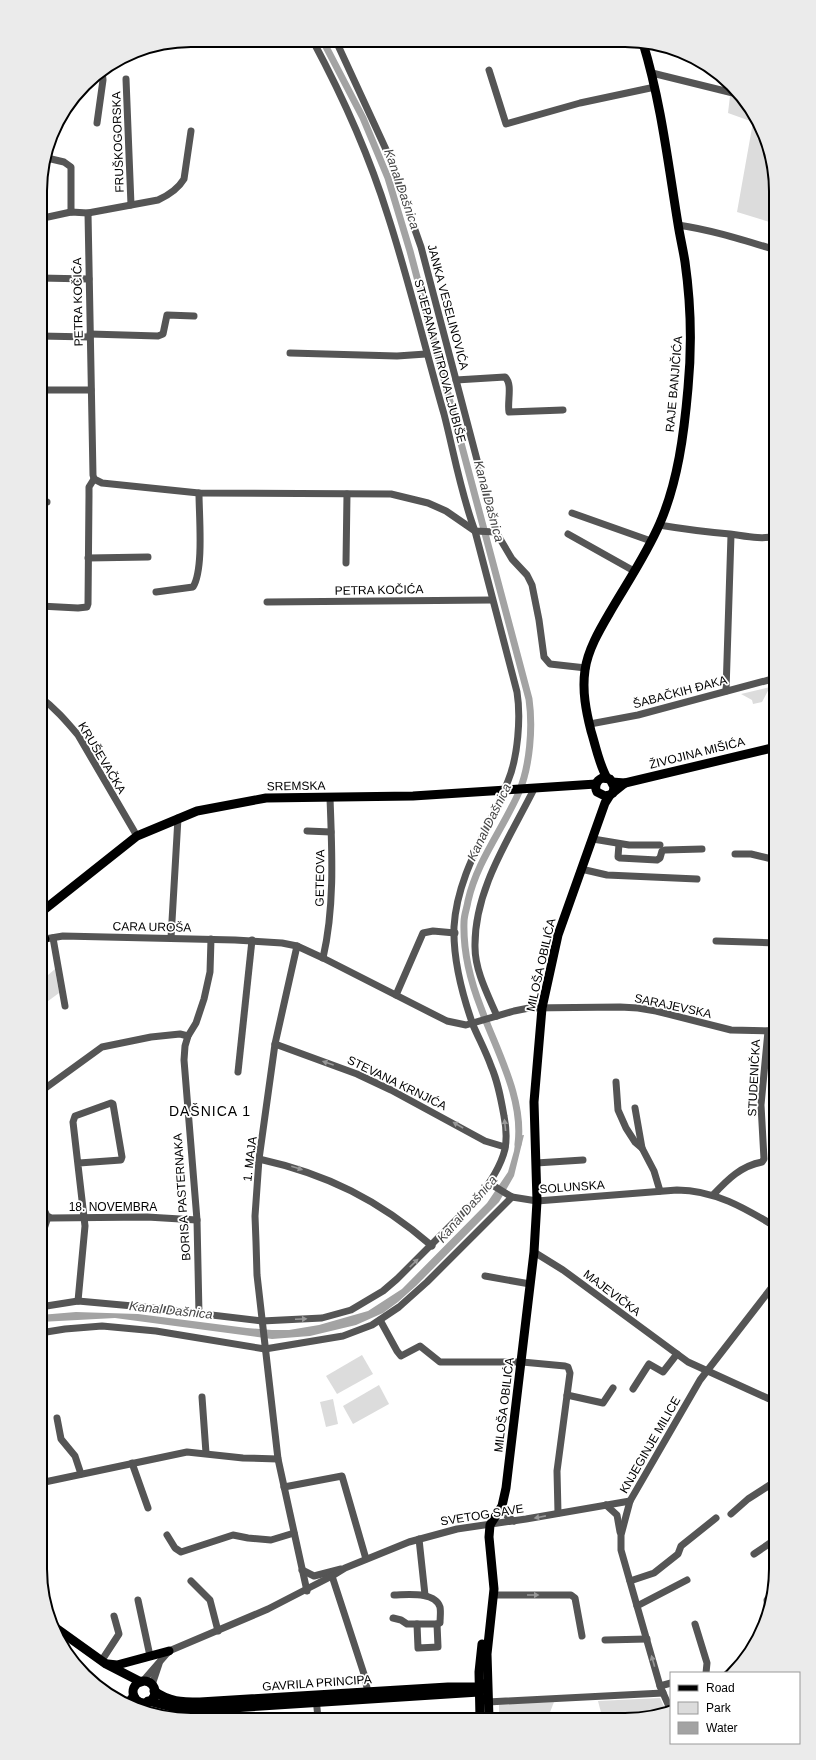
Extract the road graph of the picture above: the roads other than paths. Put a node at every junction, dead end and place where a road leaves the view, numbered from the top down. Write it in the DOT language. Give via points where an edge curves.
graph roads {
  1 [pos="316,47"];
  2 [pos="339,47"];
  3 [pos="645,48"];
  4 [pos="489,70"];
  5 [pos="652,73"];
  6 [pos="103,77"];
  7 [pos="126,79"];
  8 [pos="655,87"];
  9 [pos="730,92"];
  10 [pos="97,123"];
  11 [pos="191,131"];
  12 [pos="51,159"];
  13 [pos="131,205"];
  14 [pos="71,212"];
  15 [pos="88,213"];
  16 [pos="47,217"];
  17 [pos="678,225"];
  18 [pos="769,248"];
  19 [pos="47,278"];
  20 [pos="89,279"];
  21 [pos="194,316"];
  22 [pos="47,336"];
  23 [pos="90,336"];
  24 [pos="290,353"];
  25 [pos="426,354"];
  26 [pos="456,380"];
  27 [pos="47,390"];
  28 [pos="91,390"];
  29 [pos="563,410"];
  30 [pos="94,479"];
  31 [pos="199,493"];
  32 [pos="347,494"];
  33 [pos="572,513"];
  34 [pos="659,525"];
  35 [pos="477,531"];
  36 [pos="494,532"];
  37 [pos="568,534"];
  38 [pos="731,535"];
  39 [pos="769,538"];
  40 [pos="651,541"];
  41 [pos="148,557"];
  42 [pos="88,558"];
  43 [pos="346,563"];
  44 [pos="634,571"];
  45 [pos="156,592"];
  46 [pos="492,600"];
  47 [pos="266,602"];
  48 [pos="47,606"];
  49 [pos="586,668"];
  50 [pos="769,680"];
  51 [pos="726,691"];
  52 [pos="47,702"];
  53 [pos="590,724"];
  54 [pos="769,749"];
  55 [pos="601,768"];
  56 [pos="610,780"];
  57 [pos="624,783"];
  58 [pos="598,788"];
  59 [pos="531,790"];
  60 [pos="503,791"];
  61 [pos="611,794"];
  62 [pos="330,798"];
  63 [pos="605,803"];
  64 [pos="178,818"];
  65 [pos="307,831"];
  66 [pos="331,832"];
  67 [pos="137,836"];
  68 [pos="593,839"];
  69 [pos="619,844"];
  70 [pos="660,845"];
  71 [pos="702,849"];
  72 [pos="735,854"];
  73 [pos="769,858"];
  74 [pos="581,869"];
  75 [pos="697,878"];
  76 [pos="47,907"];
  77 [pos="454,933"];
  78 [pos="170,938"];
  79 [pos="47,939"];
  80 [pos="211,939"];
  81 [pos="252,940"];
  82 [pos="716,941"];
  83 [pos="769,944"];
  84 [pos="47,946"];
  85 [pos="297,946"];
  86 [pos="323,958"];
  87 [pos="396,995"];
  88 [pos="65,1006"];
  89 [pos="542,1008"];
  90 [pos="496,1017"];
  91 [pos="475,1024"];
  92 [pos="768,1031"];
  93 [pos="188,1036"];
  94 [pos="275,1044"];
  95 [pos="238,1072"];
  96 [pos="616,1082"];
  97 [pos="47,1087"];
  98 [pos="635,1108"];
  99 [pos="505,1147"];
  100 [pos="642,1148"];
  101 [pos="259,1159"];
  102 [pos="583,1160"];
  103 [pos="79,1163"];
  104 [pos="536,1163"];
  105 [pos="491,1184"];
  106 [pos="660,1191"];
  107 [pos="713,1195"];
  108 [pos="510,1196"];
  109 [pos="537,1201"];
  110 [pos="48,1218"];
  111 [pos="84,1218"];
  112 [pos="197,1220"];
  113 [pos="47,1221"];
  114 [pos="769,1223"];
  115 [pos="432,1246"];
  116 [pos="534,1252"];
  117 [pos="485,1276"];
  118 [pos="530,1284"];
  119 [pos="769,1291"];
  120 [pos="78,1302"];
  121 [pos="47,1305"];
  122 [pos="199,1314"];
  123 [pos="380,1320"];
  124 [pos="262,1321"];
  125 [pos="47,1332"];
  126 [pos="265,1347"];
  127 [pos="676,1354"];
  128 [pos="522,1362"];
  129 [pos="707,1371"];
  130 [pos="613,1388"];
  131 [pos="633,1389"];
  132 [pos="567,1396"];
  133 [pos="202,1397"];
  134 [pos="769,1399"];
  135 [pos="57,1418"];
  136 [pos="206,1453"];
  137 [pos="278,1459"];
  138 [pos="132,1463"];
  139 [pos="81,1474"];
  140 [pos="47,1482"];
  141 [pos="769,1486"];
  142 [pos="284,1487"];
  143 [pos="630,1501"];
  144 [pos="502,1506"];
  145 [pos="606,1506"];
  146 [pos="148,1508"];
  147 [pos="558,1513"];
  148 [pos="731,1514"];
  149 [pos="716,1518"];
  150 [pos="514,1521"];
  151 [pos="490,1525"];
  152 [pos="294,1533"];
  153 [pos="621,1535"];
  154 [pos="167,1536"];
  155 [pos="419,1539"];
  156 [pos="769,1544"];
  157 [pos="754,1554"];
  158 [pos="366,1559"];
  159 [pos="345,1568"];
  160 [pos="302,1570"];
  161 [pos="332,1576"];
  162 [pos="687,1580"];
  163 [pos="191,1581"];
  164 [pos="630,1581"];
  165 [pos="306,1591"];
  166 [pos="425,1595"];
  167 [pos="394,1596"];
  168 [pos="494,1596"];
  169 [pos="138,1600"];
  170 [pos="637,1606"];
  171 [pos="114,1616"];
  172 [pos="393,1618"];
  173 [pos="417,1624"];
  174 [pos="437,1624"];
  175 [pos="489,1624"];
  176 [pos="695,1624"];
  177 [pos="218,1631"];
  178 [pos="63,1633"];
  179 [pos="582,1636"];
  180 [pos="647,1639"];
  181 [pos="605,1640"];
  182 [pos="169,1651"];
  183 [pos="150,1656"];
  184 [pos="480,1661"];
  185 [pos="104,1662"];
  186 [pos="117,1670"];
  187 [pos="706,1672"];
  188 [pos="670,1684"];
  189 [pos="148,1685"];
  190 [pos="462,1690"];
  191 [pos="661,1690"];
  192 [pos="484,1691"];
  193 [pos="133,1694"];
  194 [pos="369,1695"];
  195 [pos="316,1698"];
  196 [pos="130,1699"];
  197 [pos="142,1704"];
  198 [pos="669,1706"];
  199 [pos="479,1708"];
  200 [pos="196,1713"];
  201 [pos="204,1713"];
  202 [pos="318,1713"];
  203 [pos="479,1713"];
  204 [pos="488,1713"];
  1 -- 25 [label="street, STJEPANA MITROVA LJUBIŠE" via="341,94 373,173 392,230"];
  2 -- 26 [label="street, JANKA VESELINOVIĆA" via="389,156 411,217"];
  3 -- 5 [label="main road, RAJE BANJIČIĆA"];
  4 -- 8 [label="street" via="506,124 580,103"];
  5 -- 8 [label="main road, RAJE BANJIČIĆA"];
  5 -- 9 [label="street"];
  6 -- 10 [label="street, FRUŠKOGORSKA"];
  7 -- 13 [label="street, FRUŠKOGORSKA"];
  8 -- 17 [label="main road, RAJE BANJIČIĆA"];
  11 -- 13 [label="street, FRUŠKOGORSKA" via="184,179 180,185 158,200"];
  12 -- 14 [label="street" via="64,162 71,167"];
  13 -- 15 [label="street, FRUŠKOGORSKA"];
  14 -- 15 [label="street, FRUŠKOGORSKA"];
  14 -- 16 [label="street, FRUŠKOGORSKA"];
  15 -- 20 [label="street, PETRA KOČIĆA"];
  17 -- 18 [label="street" via="724,234"];
  17 -- 34 [label="main road, RAJE BANJIČIĆA" via="690,302 690,360 676,478"];
  19 -- 20 [label="street"];
  20 -- 23 [label="street, PETRA KOČIĆA"];
  21 -- 23 [label="street" via="167,315 163,334 158,336"];
  22 -- 23 [label="street"];
  23 -- 28 [label="street, PETRA KOČIĆA"];
  24 -- 25 [label="street" via="382,356"];
  25 -- 35 [label="street, STJEPANA MITROVA LJUBIŠE" via="470,517"];
  26 -- 29 [label="street, JANKA VESELINOVIĆA" via="505,377 508,380 509,412"];
  26 -- 36 [label="street, JANKA VESELINOVIĆA"];
  27 -- 28 [label="street"];
  28 -- 30 [label="street, PETRA KOČIĆA"];
  30 -- 31 [label="street" via="102,483"];
  30 -- 42 [label="street, PETRA KOČIĆA" via="89,487"];
  31 -- 32 [label="street"];
  31 -- 45 [label="street" via="199,562 196,582 193,587"];
  32 -- 35 [label="street" via="391,494 410,497 446,511"];
  32 -- 43 [label="street"];
  33 -- 40 [label="street"];
  34 -- 38 [label="street"];
  34 -- 40 [label="main road, RAJE BANJIČIĆA"];
  35 -- 36 [label="street"];
  35 -- 46 [label="street, STJEPANA MITROVA LJUBIŠE"];
  36 -- 49 [label="street" via="532,585 544,657 550,664"];
  37 -- 44 [label="street"];
  38 -- 39 [label="street"];
  38 -- 51 [label="street"];
  40 -- 44 [label="main road, RAJE BANJIČIĆA"];
  41 -- 42 [label="street"];
  42 -- 48 [label="street, PETRA KOČIĆA" via="87,607"];
  44 -- 49 [label="main road, RAJE BANJIČIĆA" via="593,645"];
  46 -- 47 [label="street, PETRA KOČIĆA"];
  46 -- 60 [label="street, STJEPANA MITROVA LJUBIŠE" via="519,702 515,757"];
  49 -- 53 [label="main road, RAJE BANJIČIĆA" via="584,694"];
  50 -- 51 [label="street, ŠABAČKIH ĐAKA"];
  51 -- 53 [label="street, ŠABAČKIH ĐAKA" via="638,715"];
  52 -- 67 [label="street, KRUŠEVAČKA" via="78,735"];
  53 -- 55 [label="main road, RAJE BANJIČIĆA"];
  54 -- 57 [label="main road, ŽIVOJINA MIŠIĆA"];
  55 -- 56 [label="main road"];
  55 -- 58 [label="main road"];
  56 -- 57 [label="main road"];
  56 -- 58 [label="main road" via="602,778"];
  56 -- 61 [label="main road" via="614,787"];
  57 -- 61 [label="main road, MILOŠA OBILIĆA"];
  58 -- 59 [label="main road, SREMSKA" via="585,785"];
  58 -- 61 [label="main road" via="605,796"];
  58 -- 63 [label="main road"];
  59 -- 60 [label="main road, SREMSKA"];
  59 -- 90 [label="street" via="483,894 477,923 475,948 481,978"];
  60 -- 62 [label="main road, SREMSKA"];
  60 -- 77 [label="street, STJEPANA MITROVA LJUBIŠE" via="461,888"];
  61 -- 63 [label="main road, MILOŠA OBILIĆA"];
  62 -- 64 [label="main road, SREMSKA" via="266,798 197,811"];
  62 -- 66 [label="street, GETEOVA"];
  63 -- 68 [label="main road, MILOŠA OBILIĆA"];
  64 -- 67 [label="main road, SREMSKA"];
  64 -- 78 [label="street"];
  65 -- 66 [label="street"];
  66 -- 86 [label="street, GETEOVA" via="330,907 328,938"];
  67 -- 76 [label="main road, SREMSKA"];
  68 -- 69 [label="street"];
  68 -- 74 [label="main road, MILOŠA OBILIĆA"];
  69 -- 70 [label="street"];
  69 -- 71 [label="street" via="617,855 620,858 657,860 665,850"];
  72 -- 73 [label="street"];
  74 -- 75 [label="street" via="607,875"];
  74 -- 89 [label="main road, MILOŠA OBILIĆA" via="558,935"];
  77 -- 87 [label="street" via="422,933"];
  77 -- 91 [label="street, STJEPANA MITROVA LJUBIŠE" via="458,973"];
  78 -- 79 [label="street, CARA UROŠA" via="63,936"];
  78 -- 80 [label="street, CARA UROŠA"];
  80 -- 81 [label="street, CARA UROŠA"];
  80 -- 93 [label="street, BORISA PASTERNAKA" via="210,972 204,999 196,1023"];
  81 -- 85 [label="street, CARA UROŠA"];
  81 -- 95 [label="street"];
  82 -- 83 [label="street"];
  84 -- 88 [label="street, CARA UROŠA"];
  85 -- 86 [label="street, CARA UROŠA"];
  85 -- 94 [label="street, 1. MAJA"];
  86 -- 87 [label="street, CARA UROŠA"];
  87 -- 91 [label="street, CARA UROŠA" via="448,1021 460,1025"];
  89 -- 90 [label="street, CARA UROŠA" via="514,1010"];
  89 -- 92 [label="street, SARAJEVSKA" via="638,1008 731,1030"];
  89 -- 104 [label="main road, MILOŠA OBILIĆA" via="534,1102"];
  90 -- 91 [label="street, CARA UROŠA"];
  99 -- 91 [label="street, STJEPANA MITROVA LJUBIŠE, one-way" via="506,1127 498,1086"];
  92 -- 107 [label="street, STUDENIČKA" via="761,1105 764,1159 736,1172"];
  93 -- 97 [label="street" via="180,1034 151,1037 102,1047"];
  93 -- 112 [label="street, BORISA PASTERNAKA" via="185,1046 185,1082"];
  99 -- 94 [label="street, STEVANA KRNJIĆA, one-way" via="485,1140 364,1077"];
  94 -- 101 [label="street, 1. MAJA"];
  96 -- 100 [label="street" via="618,1110 626,1128"];
  98 -- 100 [label="street"];
  99 -- 105 [label="street, STJEPANA MITROVA LJUBIŠE"];
  100 -- 106 [label="street" via="654,1171"];
  101 -- 115 [label="street, one-way" via="313,1173 346,1187 388,1211"];
  101 -- 124 [label="street, 1. MAJA" via="255,1216"];
  102 -- 104 [label="street"];
  103 -- 103 [label="street" via="75,1116 113,1104 121,1160"];
  103 -- 111 [label="street"];
  104 -- 109 [label="main road, MILOŠA OBILIĆA"];
  105 -- 108 [label="street, SOLUNSKA"];
  105 -- 115 [label="street, STJEPANA MITROVA LJUBIŠE"];
  106 -- 107 [label="street, SOLUNSKA" via="694,1190"];
  106 -- 109 [label="street, SOLUNSKA"];
  107 -- 114 [label="street, SOLUNSKA"];
  108 -- 109 [label="street, SOLUNSKA"];
  108 -- 123 [label="street" via="420,1289"];
  109 -- 116 [label="main road, MILOŠA OBILIĆA"];
  110 -- 111 [label="street, 18. NOVEMBRA"];
  110 -- 113 [label="street"];
  111 -- 112 [label="street, 18. NOVEMBRA" via="147,1217"];
  111 -- 120 [label="street"];
  112 -- 122 [label="street, BORISA PASTERNAKA"];
  124 -- 115 [label="street, STJEPANA MITROVA LJUBIŠE, one-way" via="322,1318 351,1310 383,1291"];
  116 -- 118 [label="main road, MILOŠA OBILIĆA"];
  116 -- 127 [label="street, MAJEVIČKA" via="563,1270"];
  117 -- 118 [label="street"];
  118 -- 128 [label="main road, MILOŠA OBILIĆA"];
  119 -- 129 [label="street, KNJEGINJE MILICE"];
  120 -- 121 [label="street, STJEPANA MITROVA LJUBIŠE"];
  120 -- 122 [label="street, STJEPANA MITROVA LJUBIŠE"];
  122 -- 124 [label="street, STJEPANA MITROVA LJUBIŠE"];
  123 -- 126 [label="street" via="343,1336"];
  123 -- 128 [label="street" via="401,1356 420,1346 440,1362"];
  124 -- 126 [label="street, 1. MAJA"];
  125 -- 126 [label="street" via="102,1326"];
  126 -- 137 [label="street, 1. MAJA"];
  127 -- 129 [label="street, MAJEVIČKA"];
  127 -- 131 [label="street" via="663,1372 649,1364"];
  128 -- 132 [label="street" via="568,1368 570,1373"];
  128 -- 144 [label="main road, MILOŠA OBILIĆA"];
  129 -- 134 [label="street, MAJEVIČKA"];
  129 -- 143 [label="street, KNJEGINJE MILICE"];
  130 -- 132 [label="street" via="603,1403"];
  132 -- 147 [label="street" via="557,1471"];
  133 -- 136 [label="street"];
  135 -- 139 [label="street" via="61,1439 75,1456"];
  136 -- 137 [label="street"];
  136 -- 138 [label="street" via="182,1453"];
  137 -- 142 [label="street, 1. MAJA"];
  138 -- 139 [label="street"];
  138 -- 146 [label="street"];
  139 -- 140 [label="street"];
  141 -- 148 [label="street"];
  142 -- 152 [label="street, 1. MAJA"];
  142 -- 158 [label="street" via="342,1476"];
  143 -- 145 [label="street, SVETOG SAVE"];
  143 -- 153 [label="street, KNJEGINJE MILICE"];
  144 -- 150 [label="street" via="507,1516"];
  144 -- 151 [label="main road, MILOŠA OBILIĆA"];
  145 -- 147 [label="street, SVETOG SAVE"];
  145 -- 153 [label="street" via="617,1515"];
  147 -- 150 [label="street, SVETOG SAVE, one-way"];
  149 -- 164 [label="street" via="681,1546 678,1554 654,1573"];
  150 -- 151 [label="street, SVETOG SAVE"];
  151 -- 155 [label="street, SVETOG SAVE" via="457,1529"];
  151 -- 168 [label="main road"];
  152 -- 154 [label="street" via="271,1540 233,1535 180,1552"];
  152 -- 160 [label="street, 1. MAJA"];
  153 -- 164 [label="street, KNJEGINJE MILICE" via="621,1550"];
  155 -- 158 [label="street, SVETOG SAVE"];
  155 -- 166 [label="street"];
  156 -- 157 [label="street"];
  158 -- 159 [label="street, SVETOG SAVE"];
  159 -- 160 [label="street" via="314,1576"];
  159 -- 161 [label="street, SVETOG SAVE"];
  160 -- 165 [label="street, 1. MAJA"];
  161 -- 165 [label="street, SVETOG SAVE"];
  161 -- 194 [label="street"];
  162 -- 170 [label="street"];
  163 -- 177 [label="street" via="210,1600"];
  164 -- 170 [label="street, KNJEGINJE MILICE"];
  165 -- 177 [label="street, SVETOG SAVE"];
  166 -- 167 [label="street"];
  166 -- 174 [label="street" via="439,1605 440,1623"];
  168 -- 175 [label="main road"];
  168 -- 179 [label="street, one-way" via="571,1595 575,1598"];
  169 -- 183 [label="street"];
  170 -- 180 [label="street, KNJEGINJE MILICE"];
  171 -- 185 [label="street" via="119,1634"];
  172 -- 173 [label="street" via="403,1620 407,1624"];
  173 -- 174 [label="street"];
  173 -- 174 [label="street" via="418,1648 438,1647"];
  175 -- 184 [label="main road"];
  175 -- 192 [label="main road"];
  176 -- 187 [label="street" via="707,1663"];
  177 -- 182 [label="street, SVETOG SAVE"];
  178 -- 185 [label="main road, GAVRILA PRINCIPA"];
  180 -- 181 [label="street"];
  191 -- 180 [label="street, KNJEGINJE MILICE, one-way"];
  182 -- 183 [label="main road"];
  182 -- 189 [label="street, SVETOG SAVE" via="161,1659"];
  183 -- 185 [label="main road" via="117,1665"];
  184 -- 190 [label="main road" via="473,1677"];
  184 -- 192 [label="main road"];
  185 -- 186 [label="main road, GAVRILA PRINCIPA"];
  186 -- 189 [label="main road, GAVRILA PRINCIPA"];
  186 -- 193 [label="main road" via="127,1681"];
  188 -- 191 [label="street"];
  189 -- 193 [label="main road" via="135,1686"];
  189 -- 195 [label="main road, GAVRILA PRINCIPA" via="167,1699 176,1702"];
  189 -- 197 [label="main road" via="153,1697"];
  190 -- 192 [label="main road, GAVRILA PRINCIPA"];
  190 -- 194 [label="main road, GAVRILA PRINCIPA"];
  190 -- 199 [label="main road"];
  191 -- 192 [label="street"];
  191 -- 198 [label="street, KNJEGINJE MILICE"];
  192 -- 199 [label="main road"];
  192 -- 204 [label="main road"];
  193 -- 196 [label="main road"];
  193 -- 197 [label="main road"];
  194 -- 195 [label="main road, GAVRILA PRINCIPA"];
  195 -- 201 [label="main road, GAVRILA PRINCIPA"];
  195 -- 202 [label="street"];
  197 -- 200 [label="main road"];
  199 -- 203 [label="main road"];
}
